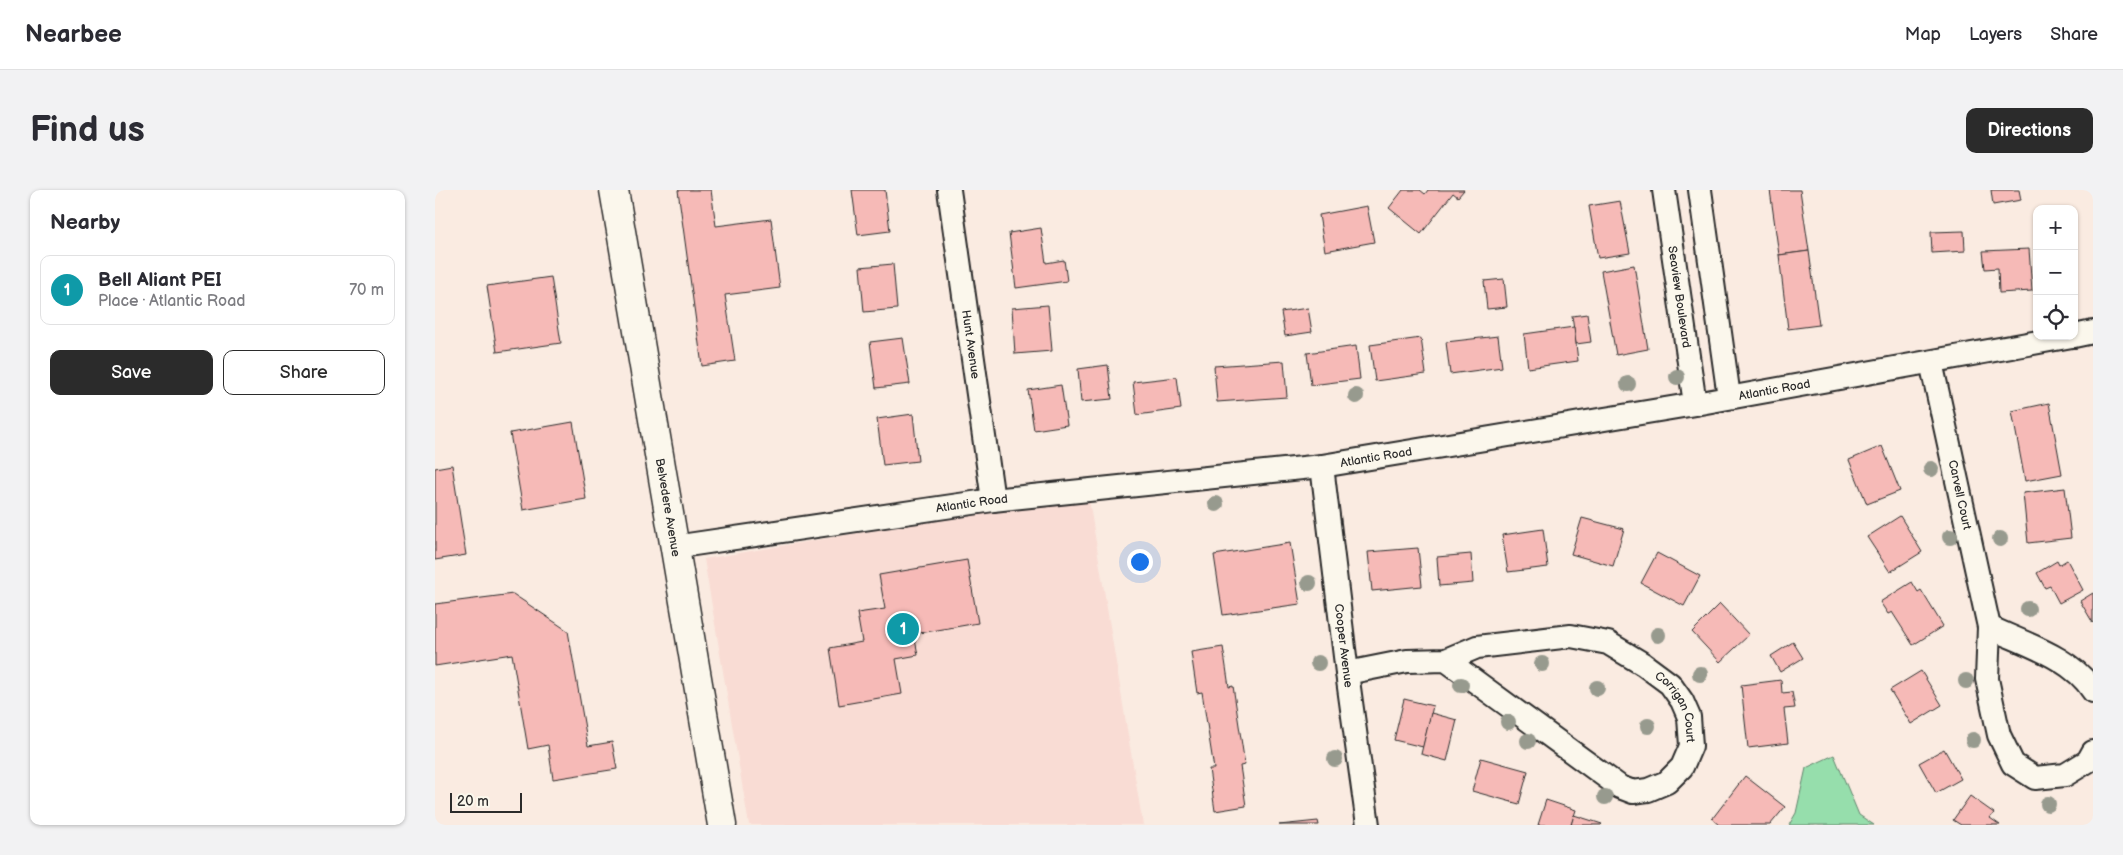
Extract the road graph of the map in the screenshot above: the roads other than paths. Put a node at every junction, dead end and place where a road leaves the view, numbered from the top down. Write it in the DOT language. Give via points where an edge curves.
graph roads {
  1 [pos="614,190"];
  2 [pos="949,190"];
  3 [pos="1664,190"];
  4 [pos="1700,190"];
  5 [pos="2093,332"];
  6 [pos="2078,335"];
  7 [pos="2051,340"];
  8 [pos="1931,362"];
  9 [pos="1729,397"];
  10 [pos="1695,404"];
  11 [pos="1322,466"];
  12 [pos="993,500"];
  13 [pos="674,547"];
  14 [pos="1989,628"];
  15 [pos="1446,660"];
  16 [pos="1347,673"];
  17 [pos="2093,691"];
  18 [pos="2093,752"];
  19 [pos="722,825"];
  20 [pos="1368,825"];
  1 -- 13 [label="main road, Belvedere Avenue"];
  2 -- 12 [label="street, Hunt Avenue"];
  3 -- 10 [label="street, Seaview Boulevard"];
  4 -- 9 [label="street"];
  5 -- 6 [label="street, Atlantic Road"];
  7 -- 8 [label="street, Atlantic Road"];
  8 -- 9 [label="street, Atlantic Road"];
  8 -- 14 [label="street, Carvell Court"];
  9 -- 10 [label="street, Atlantic Road"];
  10 -- 11 [label="street, Atlantic Road"];
  11 -- 12 [label="street, Atlantic Road"];
  11 -- 16 [label="street, Cooper Avenue"];
  12 -- 13 [label="street, Atlantic Road"];
  13 -- 19 [label="main road, Belvedere Avenue"];
  14 -- 17 [label="street" via="2059,660 2086,680"];
  14 -- 18 [label="street, Carvell Court" via="1987,679 1999,735 2013,764 2035,778 2065,775 2088,761"];
  15 -- 15 [label="street, Corrigan Court" via="1620,787 1633,792 1667,782 1682,767 1691,746 1689,717 1683,701 1670,684 1608,643 1571,636 1477,647"];
  15 -- 16 [label="street, Corrigan Court" via="1407,661"];
  16 -- 20 [label="street, Cooper Avenue"];
}
